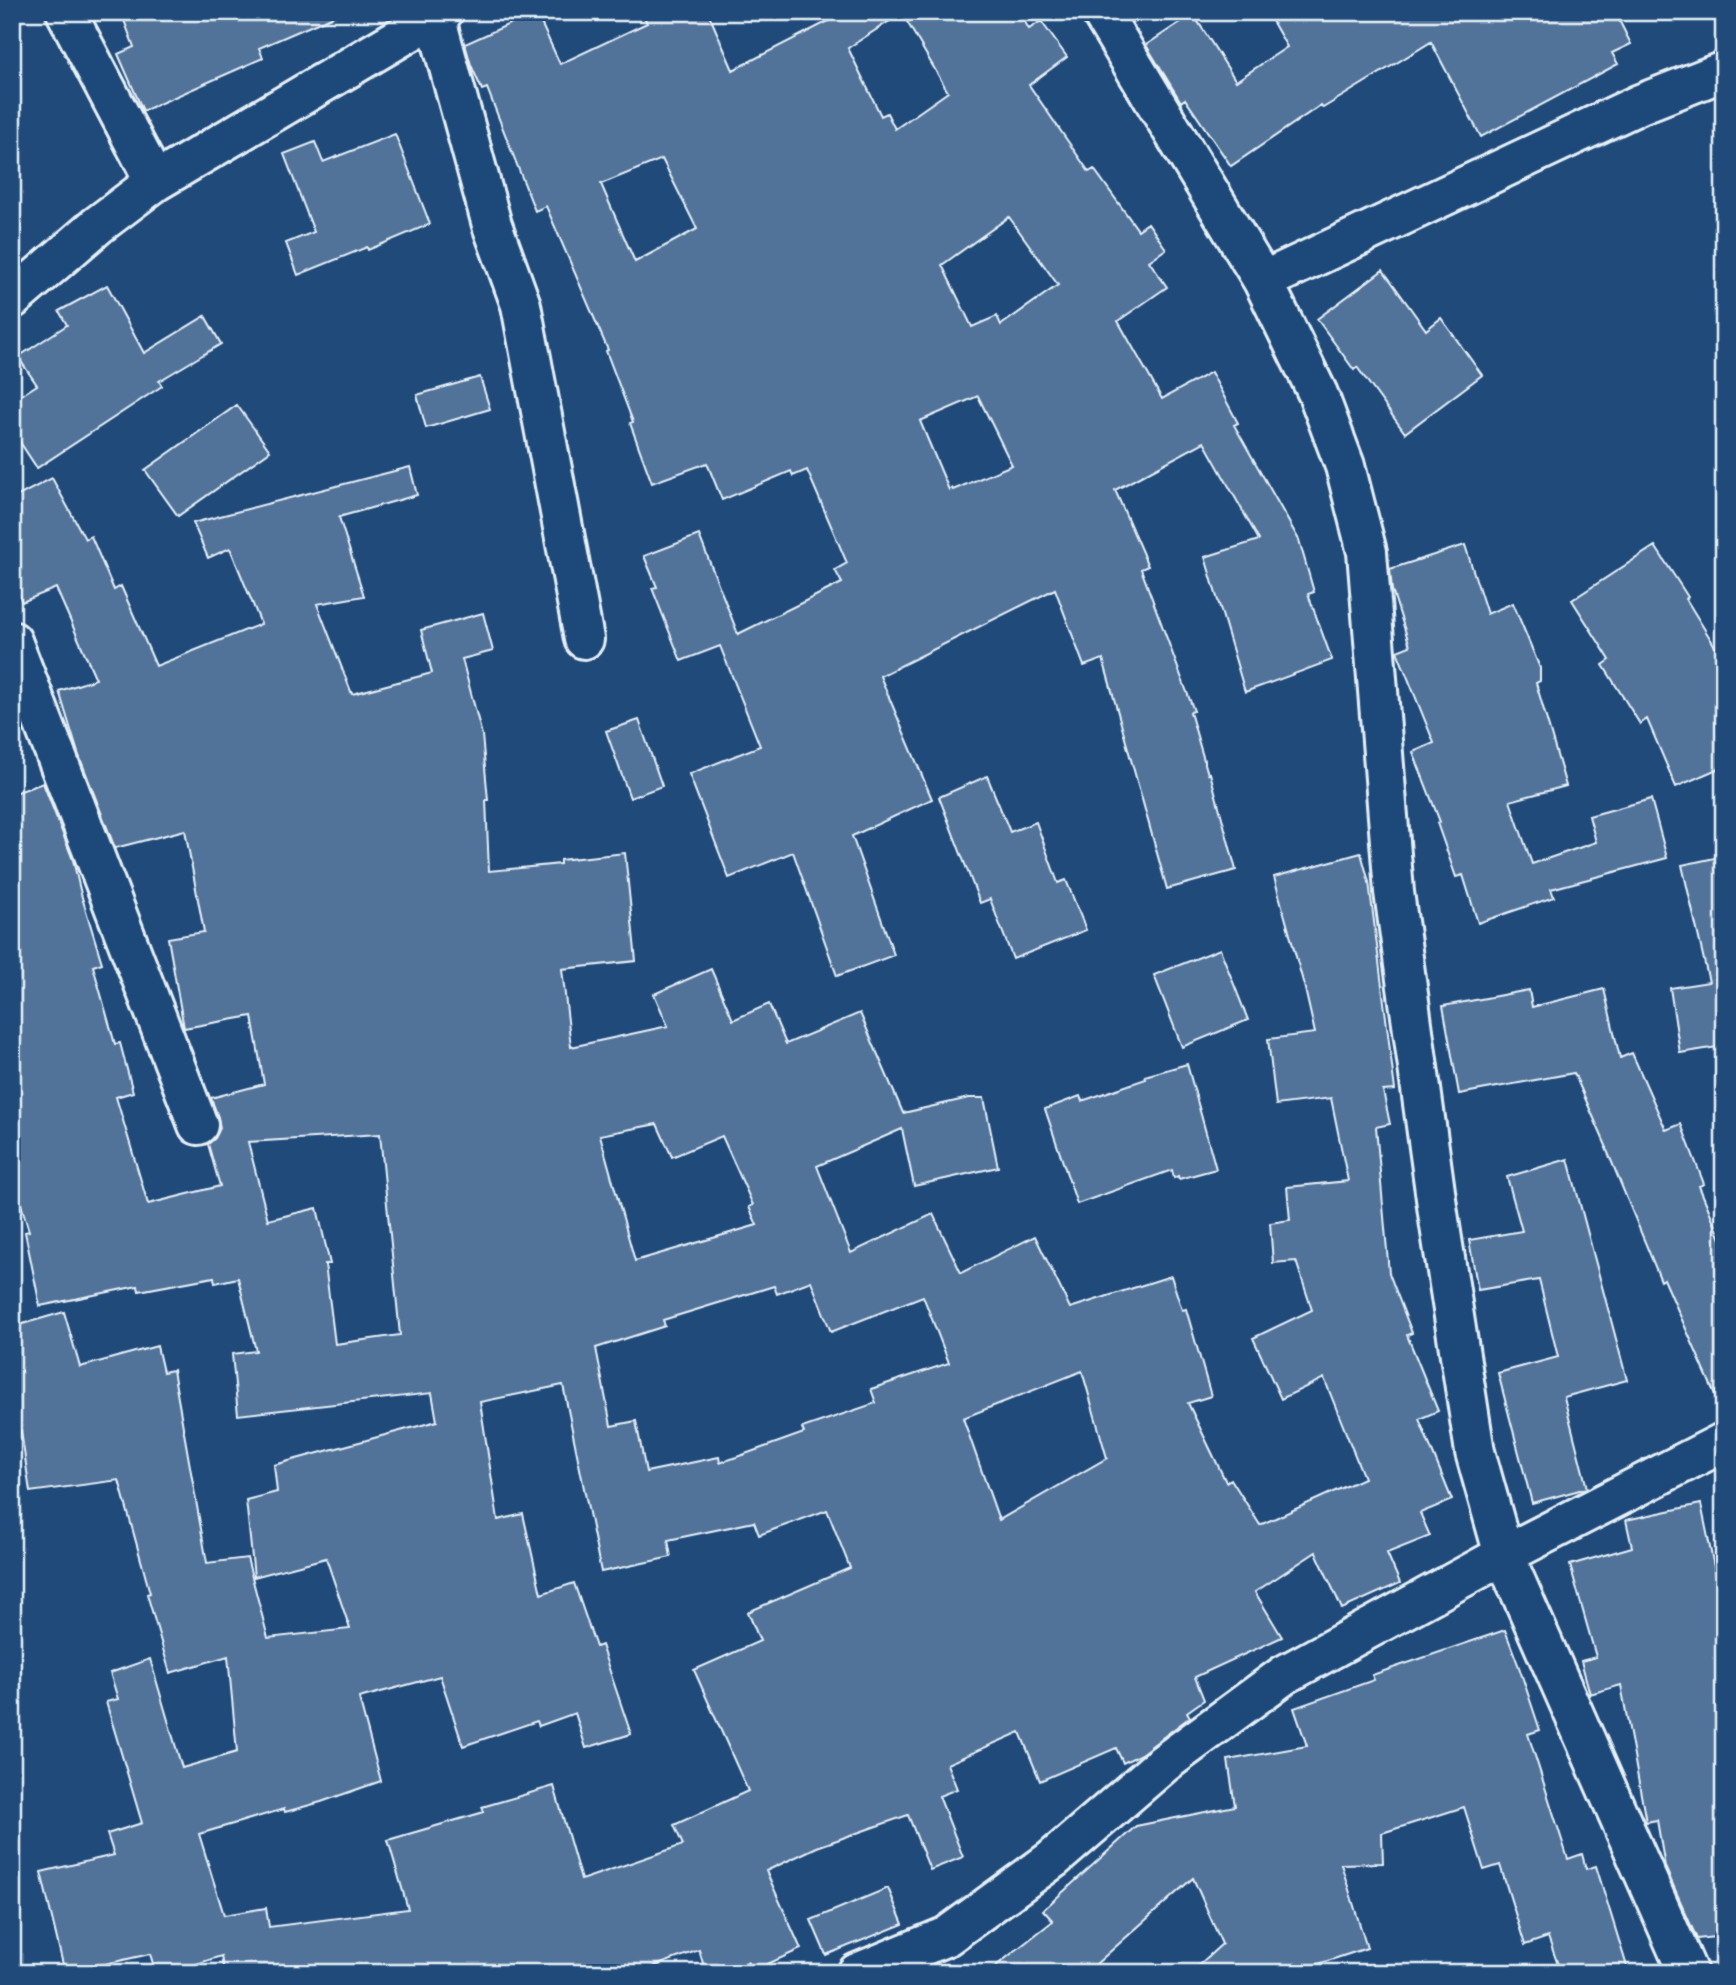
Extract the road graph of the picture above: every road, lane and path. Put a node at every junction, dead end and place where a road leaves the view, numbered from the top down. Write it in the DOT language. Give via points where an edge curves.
graph roads {
  1 [pos="66,12"];
  2 [pos="1101,12"];
  3 [pos="439,14"];
  4 [pos="1724,71"];
  5 [pos="155,181"];
  6 [pos="1263,281"];
  7 [pos="12,299"];
  8 [pos="584,639"];
  9 [pos="12,641"];
  10 [pos="198,1125"];
  11 [pos="1724,1442"];
  12 [pos="1504,1555"];
  13 [pos="857,1973"];
  14 [pos="1688,1973"];
  1 -- 5 [label="street"];
  2 -- 6 [label="street"];
  3 -- 5 [label="street"];
  3 -- 8 [label="street" via="492,225 522,305"];
  4 -- 6 [label="street" via="1640,104"];
  5 -- 7 [label="street"];
  6 -- 12 [label="street" via="1318,394 1345,466 1367,552 1394,892 1475,1452"];
  9 -- 10 [label="street"];
  11 -- 12 [label="street"];
  12 -- 13 [label="street" via="1284,1675 1163,1764 1054,1859 947,1936"];
  12 -- 14 [label="street"];
}
